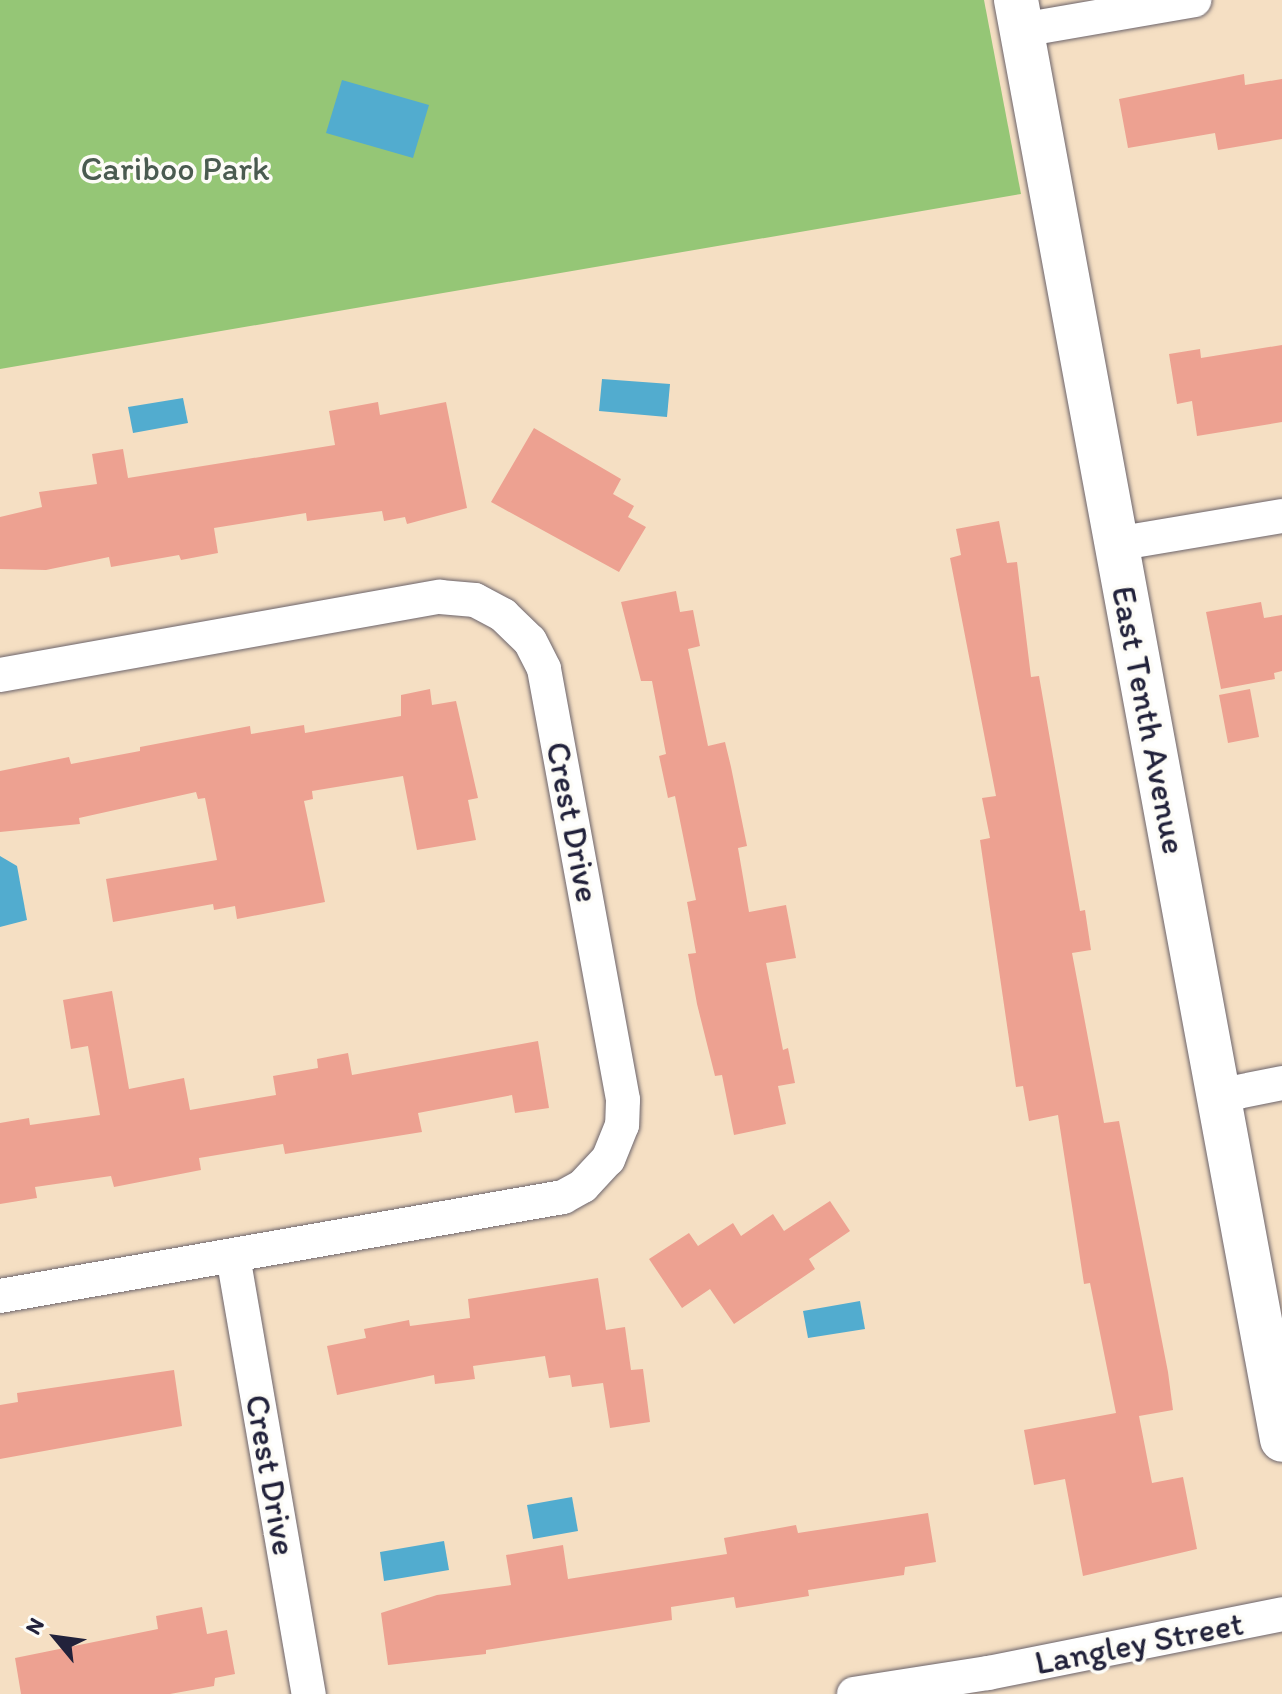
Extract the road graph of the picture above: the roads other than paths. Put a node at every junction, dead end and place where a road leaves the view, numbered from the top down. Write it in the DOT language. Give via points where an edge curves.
graph roads {
  1 [pos="1194,0"];
  2 [pos="1018,15"];
  3 [pos="1282,516"];
  4 [pos="1116,544"];
  5 [pos="0,675"];
  6 [pos="1282,1083"];
  7 [pos="1218,1096"];
  8 [pos="233,1256"];
  9 [pos="0,1296"];
  10 [pos="1282,1440"];
  11 [pos="1282,1614"];
  12 [pos="309,1694"];
  13 [pos="854,1694"];
  1 -- 2 [label="street"];
  2 -- 4 [label="main road, East Tenth Avenue"];
  3 -- 4 [label="street"];
  4 -- 7 [label="main road, East Tenth Avenue"];
  5 -- 8 [label="street, Crest Drive" via="454,597 503,615 530,641 544,669 623,1100 616,1144 583,1186 548,1202"];
  6 -- 7 [label="street"];
  7 -- 10 [label="main road, East Tenth Avenue"];
  8 -- 9 [label="street, Crest Drive"];
  8 -- 12 [label="street, Crest Drive"];
  11 -- 13 [label="street, Langley Street"];
}
